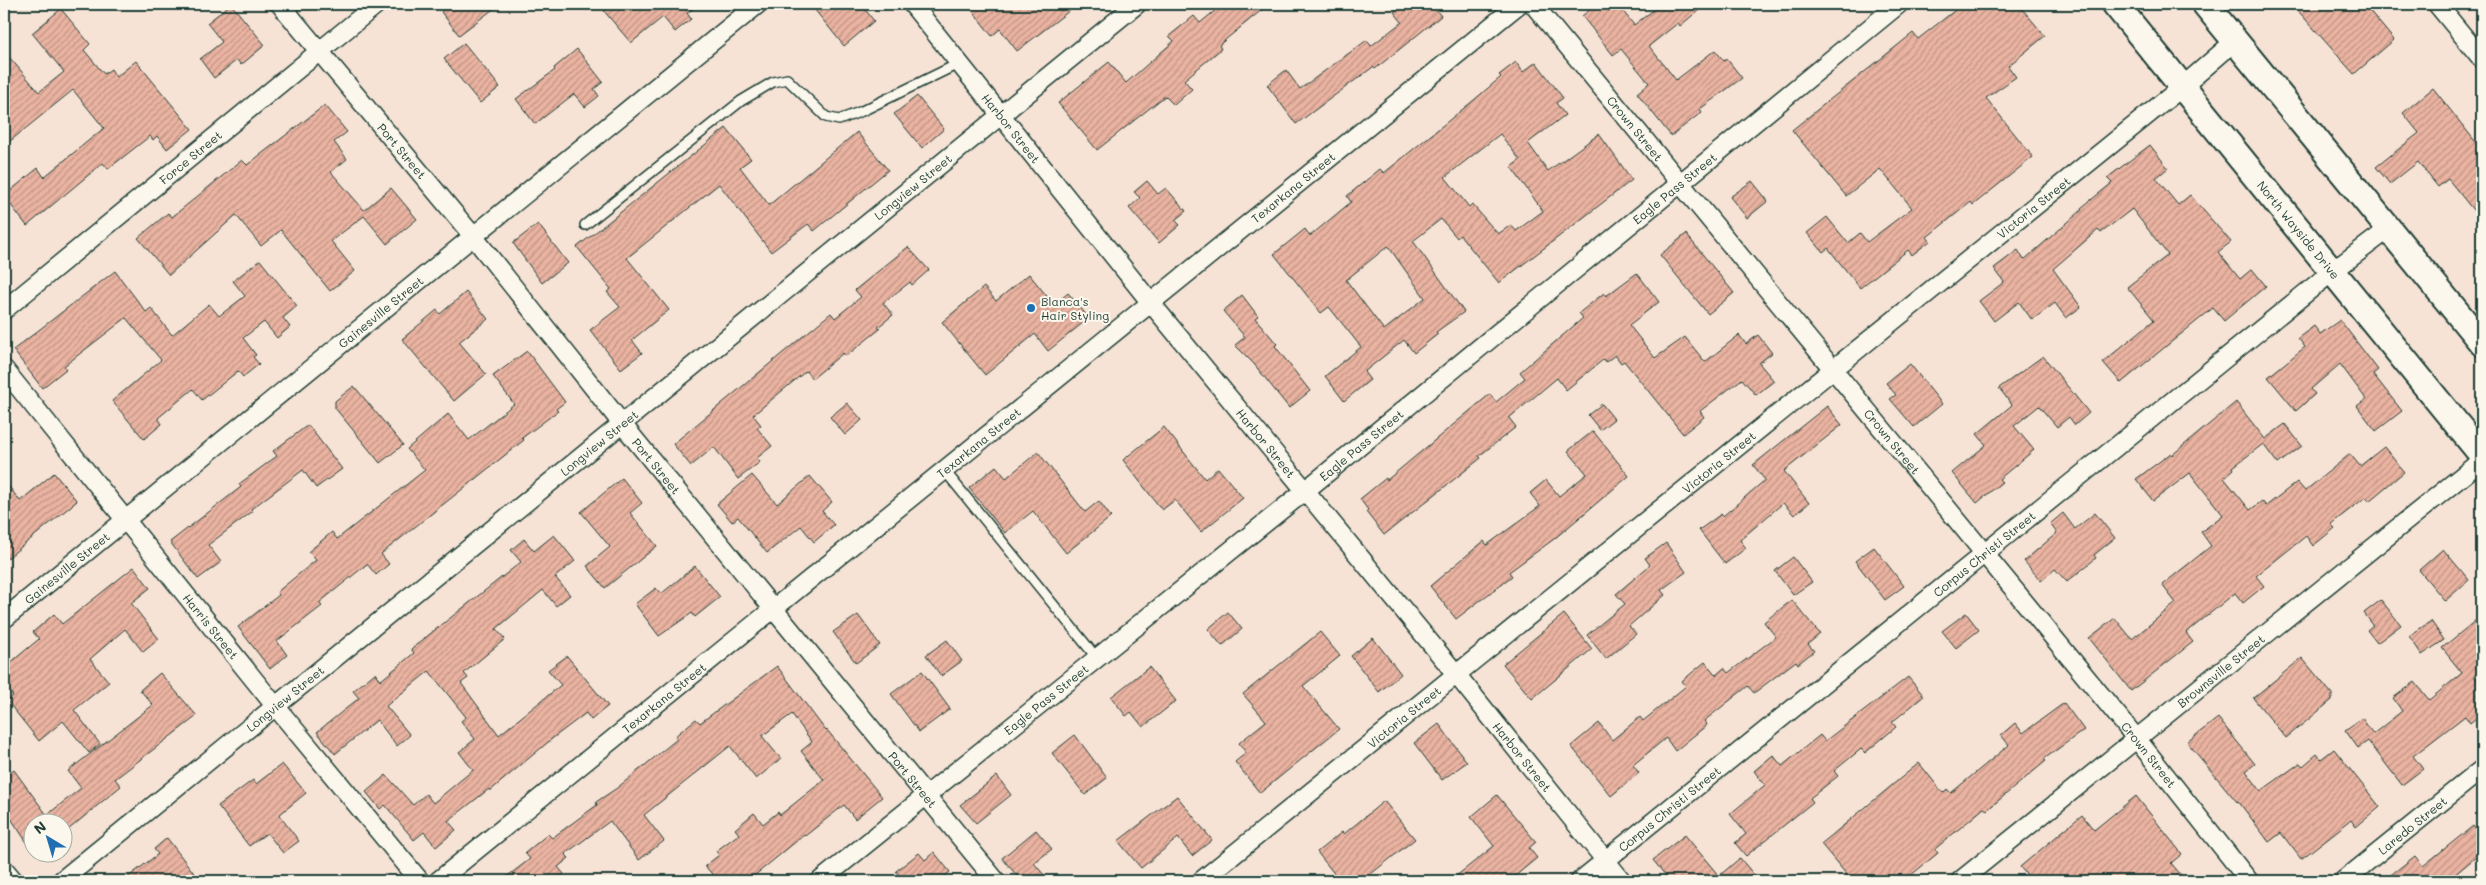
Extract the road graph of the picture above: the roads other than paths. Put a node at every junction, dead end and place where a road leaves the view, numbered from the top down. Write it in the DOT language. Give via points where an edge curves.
graph roads {
  1 [pos="280,4"];
  2 [pos="377,4"];
  3 [pos="758,4"];
  4 [pos="912,4"];
  5 [pos="1137,4"];
  6 [pos="1519,4"];
  7 [pos="1533,4"];
  8 [pos="1899,4"];
  9 [pos="2115,4"];
  10 [pos="2205,4"];
  11 [pos="2437,4"];
  12 [pos="2235,41"];
  13 [pos="318,52"];
  14 [pos="2482,59"];
  15 [pos="960,63"];
  16 [pos="2182,87"];
  17 [pos="1001,114"];
  18 [pos="1680,184"];
  19 [pos="585,225"];
  20 [pos="2390,228"];
  21 [pos="473,236"];
  22 [pos="2333,271"];
  23 [pos="1151,303"];
  24 [pos="4,310"];
  25 [pos="2482,343"];
  26 [pos="1832,368"];
  27 [pos="4,369"];
  28 [pos="623,424"];
  29 [pos="2482,455"];
  30 [pos="2482,460"];
  31 [pos="945,471"];
  32 [pos="1306,490"];
  33 [pos="126,519"];
  34 [pos="1983,553"];
  35 [pos="775,609"];
  36 [pos="4,619"];
  37 [pos="1096,658"];
  38 [pos="1456,674"];
  39 [pos="276,707"];
  40 [pos="2136,738"];
  41 [pos="2482,769"];
  42 [pos="925,794"];
  43 [pos="1605,861"];
  44 [pos="4,869"];
  45 [pos="14,881"];
  46 [pos="61,881"];
  47 [pos="420,881"];
  48 [pos="438,881"];
  49 [pos="820,881"];
  50 [pos="996,881"];
  51 [pos="1201,881"];
  52 [pos="1580,881"];
  53 [pos="1622,881"];
  54 [pos="1960,881"];
  55 [pos="2249,881"];
  56 [pos="2343,881"];
  1 -- 13 [label="street, Port Street"];
  2 -- 13 [label="street, Force Street"];
  3 -- 21 [label="street, Gainesville Street"];
  4 -- 15 [label="street, Harbor Street"];
  5 -- 17 [label="street, Longview Street"];
  6 -- 23 [label="street, Texarkana Street"];
  7 -- 18 [label="street, Crown Street"];
  8 -- 18 [label="street, Eagle Pass Street"];
  9 -- 16 [label="main road, North Wayside Drive"];
  10 -- 12 [label="main road"];
  11 -- 14 [label="street"];
  12 -- 16 [label="street, Victoria Street"];
  12 -- 20 [label="main road"];
  13 -- 21 [label="street, Port Street"];
  13 -- 24 [label="street, Force Street"];
  15 -- 17 [label="street, Harbor Street"];
  15 -- 19 [label="lane" via="839,120 826,117 788,79 773,82 742,101"];
  16 -- 22 [label="main road, North Wayside Drive"];
  16 -- 26 [label="street, Victoria Street"];
  17 -- 23 [label="street, Harbor Street"];
  17 -- 28 [label="street, Longview Street"];
  18 -- 26 [label="street, Crown Street"];
  18 -- 32 [label="street, Eagle Pass Street"];
  20 -- 22 [label="street, Corpus Christi Street"];
  20 -- 25 [label="main road"];
  21 -- 28 [label="street, Port Street"];
  21 -- 33 [label="street, Gainesville Street"];
  22 -- 29 [label="main road, North Wayside Drive"];
  22 -- 34 [label="street, Corpus Christi Street"];
  23 -- 31 [label="street, Texarkana Street"];
  23 -- 32 [label="street, Harbor Street"];
  26 -- 34 [label="street, Crown Street"];
  26 -- 38 [label="street, Victoria Street"];
  27 -- 33 [label="street, Harris Street"];
  28 -- 35 [label="street, Port Street"];
  28 -- 39 [label="street, Longview Street"];
  30 -- 40 [label="street, Brownsville Street"];
  31 -- 35 [label="street, Texarkana Street"];
  31 -- 37 [label="lane"];
  32 -- 37 [label="street, Eagle Pass Street"];
  32 -- 38 [label="street, Harbor Street"];
  33 -- 36 [label="street, Gainesville Street"];
  33 -- 39 [label="street, Harris Street"];
  34 -- 40 [label="street, Crown Street"];
  34 -- 43 [label="street, Corpus Christi Street"];
  35 -- 42 [label="street, Port Street"];
  35 -- 48 [label="street, Texarkana Street"];
  37 -- 42 [label="street, Eagle Pass Street"];
  38 -- 43 [label="street, Harbor Street"];
  38 -- 51 [label="street, Victoria Street"];
  39 -- 46 [label="street, Longview Street"];
  39 -- 47 [label="street, Harris Street"];
  40 -- 54 [label="street, Brownsville Street"];
  40 -- 55 [label="street, Crown Street"];
  41 -- 56 [label="street, Laredo Street"];
  42 -- 49 [label="street, Eagle Pass Street"];
  42 -- 50 [label="street, Port Street"];
  43 -- 52 [label="street, Corpus Christi Street"];
  43 -- 53 [label="street, Harbor Street"];
  44 -- 45 [label="street"];
}
